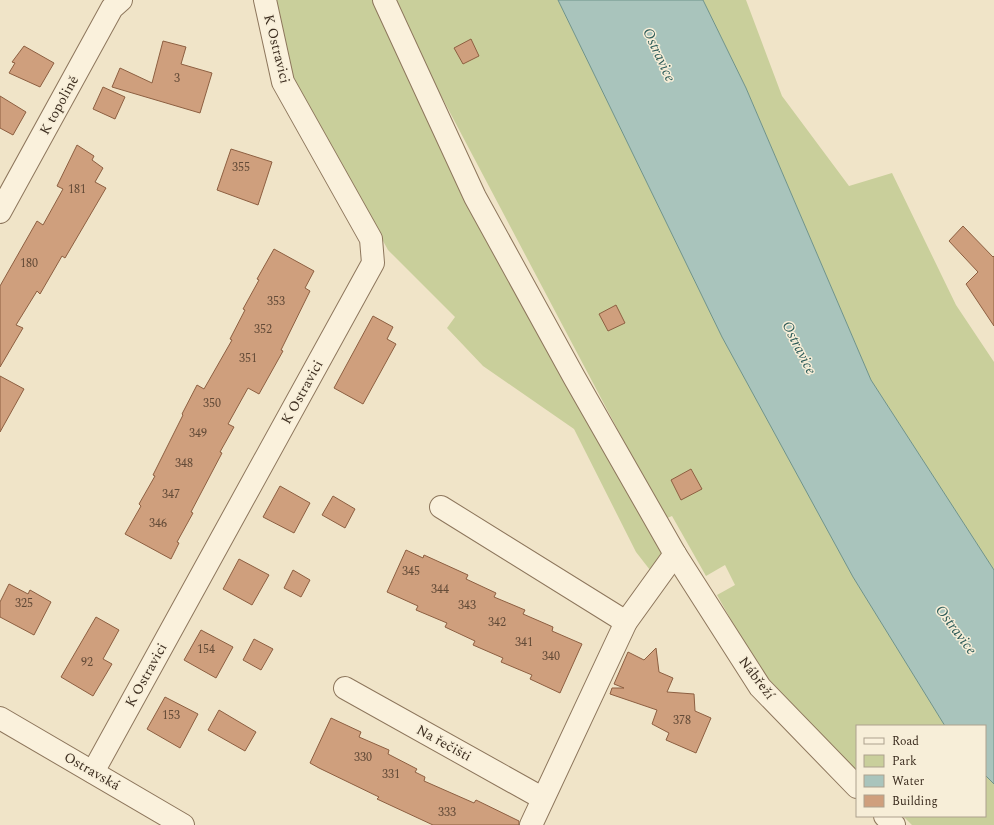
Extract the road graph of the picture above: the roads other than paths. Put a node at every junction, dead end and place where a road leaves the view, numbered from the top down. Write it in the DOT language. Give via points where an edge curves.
graph roads {
  1 [pos="121,0"];
  2 [pos="265,0"];
  3 [pos="384,0"];
  4 [pos="0,212"];
  5 [pos="441,507"];
  6 [pos="675,554"];
  7 [pos="626,622"];
  8 [pos="345,688"];
  9 [pos="0,718"];
  10 [pos="93,772"];
  11 [pos="856,786"];
  12 [pos="542,798"];
  13 [pos="886,817"];
  14 [pos="183,825"];
  15 [pos="531,825"];
  16 [pos="894,825"];
  1 -- 4 [label="street, K topolině" via="112,8"];
  2 -- 10 [label="street, K Ostravici" via="283,82 371,239 373,263"];
  3 -- 6 [label="street, Nábřeží" via="475,197"];
  5 -- 7 [label="street"];
  6 -- 7 [label="street"];
  6 -- 11 [label="street, Nábřeží" via="760,686"];
  7 -- 12 [label="street"];
  8 -- 12 [label="street, Na řečišti"];
  9 -- 10 [label="street, Ostravská"];
  10 -- 14 [label="street, Ostravská"];
  12 -- 15 [label="street"];
  13 -- 16 [label="street"];
}
